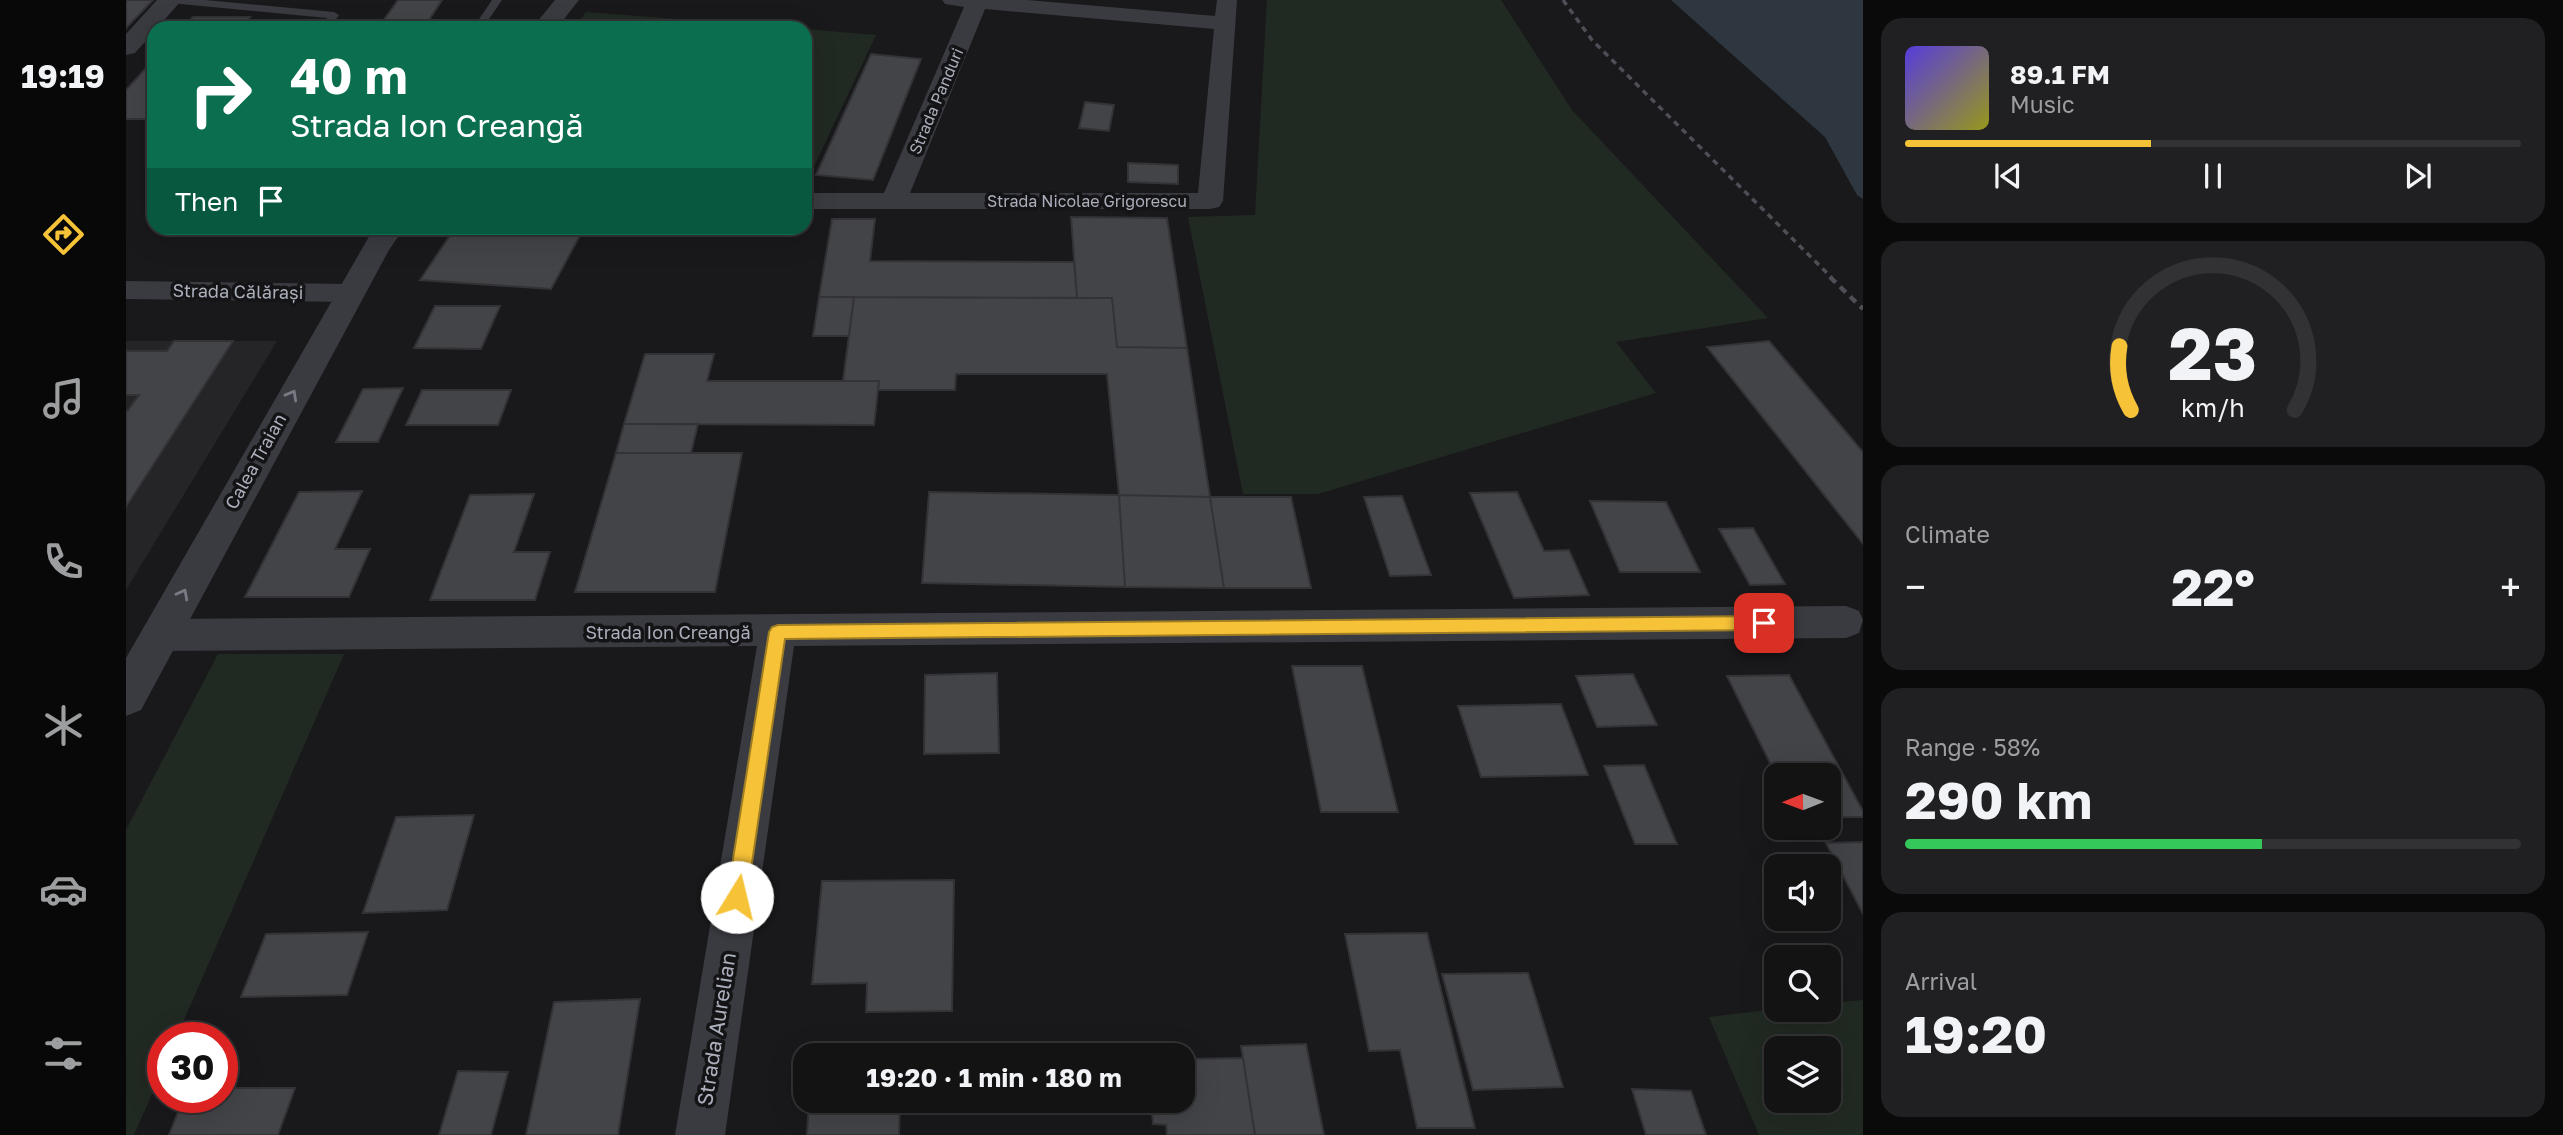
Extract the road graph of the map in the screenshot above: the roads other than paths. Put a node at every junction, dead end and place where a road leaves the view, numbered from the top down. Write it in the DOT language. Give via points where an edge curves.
graph roads {
  1 [pos="170,0"];
  2 [pos="497,0"];
  3 [pos="567,0"];
  4 [pos="952,0"];
  5 [pos="978,1"];
  6 [pos="1225,11"];
  7 [pos="151,21"];
  8 [pos="329,21"];
  9 [pos="483,21"];
  10 [pos="550,21"];
  11 [pos="147,25"];
  12 [pos="126,48"];
  13 [pos="812,201"];
  14 [pos="893,202"];
  15 [pos="385,235"];
  16 [pos="126,290"];
  17 [pos="349,293"];
  18 [pos="1846,622"];
  19 [pos="778,632"];
  20 [pos="161,635"];
  21 [pos="126,697"];
  22 [pos="700,1135"];
  1 -- 7 [label="street"];
  1 -- 8 [label="lane" via="334,15"];
  2 -- 9 [label="lane"];
  3 -- 10 [label="street"];
  4 -- 5 [label="street"];
  5 -- 6 [label="street"];
  5 -- 14 [label="street, Strada Panduri"];
  6 -- 14 [label="street, Strada Nicolae Grigorescu" via="1210,201"];
  11 -- 12 [label="street"];
  13 -- 14 [label="street, Strada Nicolae Grigorescu"];
  15 -- 17 [label="street, Calea Traian"];
  16 -- 17 [label="street, Strada Călărași"];
  20 -- 17 [label="street, Calea Traian, one-way"];
  18 -- 19 [label="street, Strada Ion Creangă"];
  19 -- 20 [label="street, Strada Ion Creangă"];
  19 -- 22 [label="street, Strada Aurelian"];
  20 -- 21 [label="street, Calea Traian"];
}
